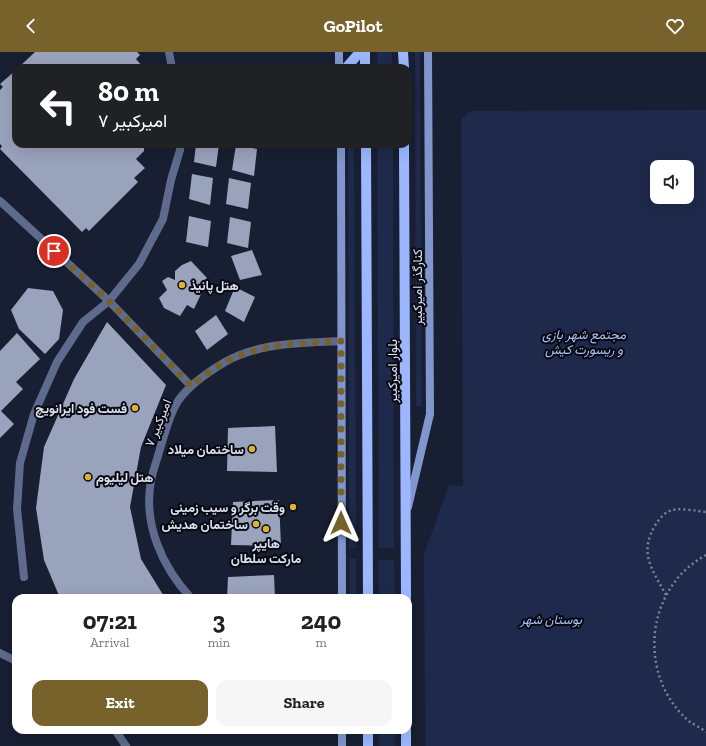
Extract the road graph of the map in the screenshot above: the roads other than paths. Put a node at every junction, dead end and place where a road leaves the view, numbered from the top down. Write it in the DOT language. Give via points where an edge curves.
graph roads {
  1 [pos="169,52"];
  2 [pos="340,52"];
  3 [pos="360,52"];
  4 [pos="365,52"];
  5 [pos="404,52"];
  6 [pos="428,52"];
  7 [pos="171,64"];
  8 [pos="340,64"];
  9 [pos="350,64"];
  10 [pos="365,64"];
  11 [pos="404,64"];
  12 [pos="180,148"];
  13 [pos="340,148"];
  14 [pos="366,148"];
  15 [pos="404,148"];
  16 [pos="0,201"];
  17 [pos="109,301"];
  18 [pos="341,341"];
  19 [pos="191,386"];
  20 [pos="405,520"];
  21 [pos="24,577"];
  22 [pos="187,594"];
  23 [pos="342,594"];
  24 [pos="368,594"];
  25 [pos="406,594"];
  26 [pos="0,653"];
  27 [pos="12,659"];
  28 [pos="118,734"];
  29 [pos="342,734"];
  30 [pos="368,734"];
  31 [pos="406,734"];
  32 [pos="126,746"];
  33 [pos="342,746"];
  34 [pos="368,746"];
  35 [pos="406,746"];
  1 -- 7 [label="street"];
  2 -- 8 [label="street"];
  3 -- 9 [label="main road"];
  4 -- 10 [label="main road"];
  5 -- 11 [label="main road"];
  6 -- 20 [label="street, کنارگذر امیرکبیر" via="430,414"];
  12 -- 17 [label="street" via="163,220 138,264"];
  13 -- 18 [label="street"];
  14 -- 24 [label="main road, بلوار امیرکبیر"];
  15 -- 20 [label="main road, بلوار امیرکبیر"];
  16 -- 17 [label="street"];
  17 -- 19 [label="street"];
  17 -- 21 [label="street" via="83,322 57,362 34,414 20,463 17,509"];
  18 -- 19 [label="street, امیرکبیر ۷" via="260,348 225,362"];
  18 -- 23 [label="street"];
  19 -- 22 [label="street, امیرکبیر ۷" via="178,401 164,436 151,482 149,511 152,529 164,562"];
  20 -- 25 [label="main road, بلوار امیرکبیر"];
  26 -- 27 [label="street"];
  28 -- 32 [label="street"];
  29 -- 33 [label="street"];
  30 -- 34 [label="main road"];
  31 -- 35 [label="main road"];
}
